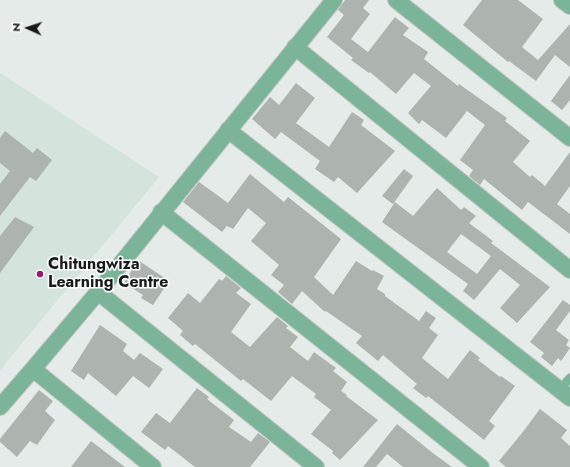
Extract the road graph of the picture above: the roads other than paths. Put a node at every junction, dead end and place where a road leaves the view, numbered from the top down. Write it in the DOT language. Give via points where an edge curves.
graph roads {
  1 [pos="334,0"];
  2 [pos="396,0"];
  3 [pos="562,0"];
  4 [pos="570,6"];
  5 [pos="295,47"];
  6 [pos="228,130"];
  7 [pos="570,138"];
  8 [pos="161,212"];
  9 [pos="570,270"];
  10 [pos="98,292"];
  11 [pos="33,370"];
  12 [pos="567,388"];
  13 [pos="0,407"];
  14 [pos="153,467"];
  15 [pos="316,467"];
  16 [pos="481,467"];
  1 -- 5 [label="street"];
  2 -- 7 [label="street"];
  3 -- 4 [label="street"];
  5 -- 6 [label="street"];
  5 -- 9 [label="street"];
  6 -- 8 [label="street"];
  6 -- 12 [label="street"];
  8 -- 10 [label="street"];
  8 -- 16 [label="street"];
  10 -- 11 [label="street"];
  10 -- 15 [label="street"];
  11 -- 13 [label="street"];
  11 -- 14 [label="street"];
}
